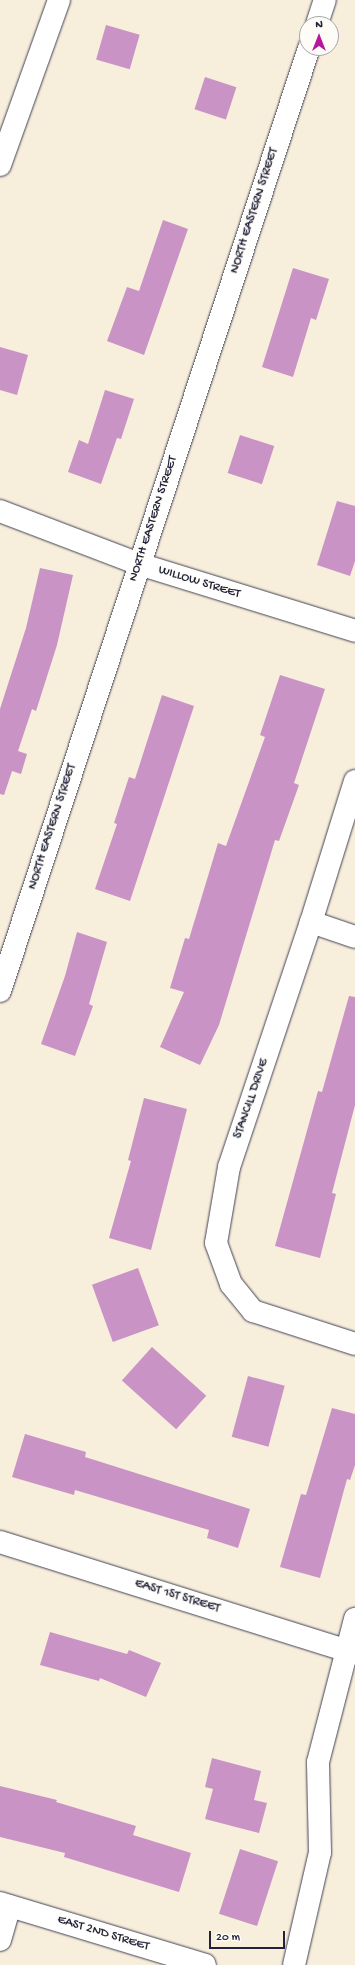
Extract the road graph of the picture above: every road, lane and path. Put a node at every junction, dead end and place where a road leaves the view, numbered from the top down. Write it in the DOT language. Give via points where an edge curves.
graph roads {
  1 [pos="59,0"];
  2 [pos="325,0"];
  3 [pos="320,16"];
  4 [pos="306,56"];
  5 [pos="0,165"];
  6 [pos="0,511"];
  7 [pos="139,564"];
  8 [pos="355,631"];
  9 [pos="355,780"];
  10 [pos="311,922"];
  11 [pos="355,937"];
  12 [pos="0,991"];
  13 [pos="355,1344"];
  14 [pos="0,1542"];
  15 [pos="355,1619"];
  16 [pos="350,1651"];
  17 [pos="5,1904"];
  18 [pos="0,1940"];
  19 [pos="205,1965"];
  20 [pos="294,1965"];
  1 -- 5 [label="street"];
  2 -- 3 [label="street"];
  4 -- 7 [label="street, NORTH EASTERN STREET"];
  6 -- 7 [label="street, WILLOW STREET"];
  7 -- 8 [label="street, WILLOW STREET"];
  7 -- 12 [label="street, NORTH EASTERN STREET"];
  9 -- 10 [label="street, STANCILL DRIVE"];
  10 -- 11 [label="street"];
  10 -- 13 [label="street, STANCILL DRIVE" via="229,1167 216,1243 231,1284 253,1311"];
  14 -- 16 [label="street, EAST 1ST STREET"];
  15 -- 16 [label="street"];
  16 -- 20 [label="street" via="318,1762 320,1852"];
  17 -- 18 [label="street"];
  17 -- 19 [label="street, EAST 2ND STREET"];
}
